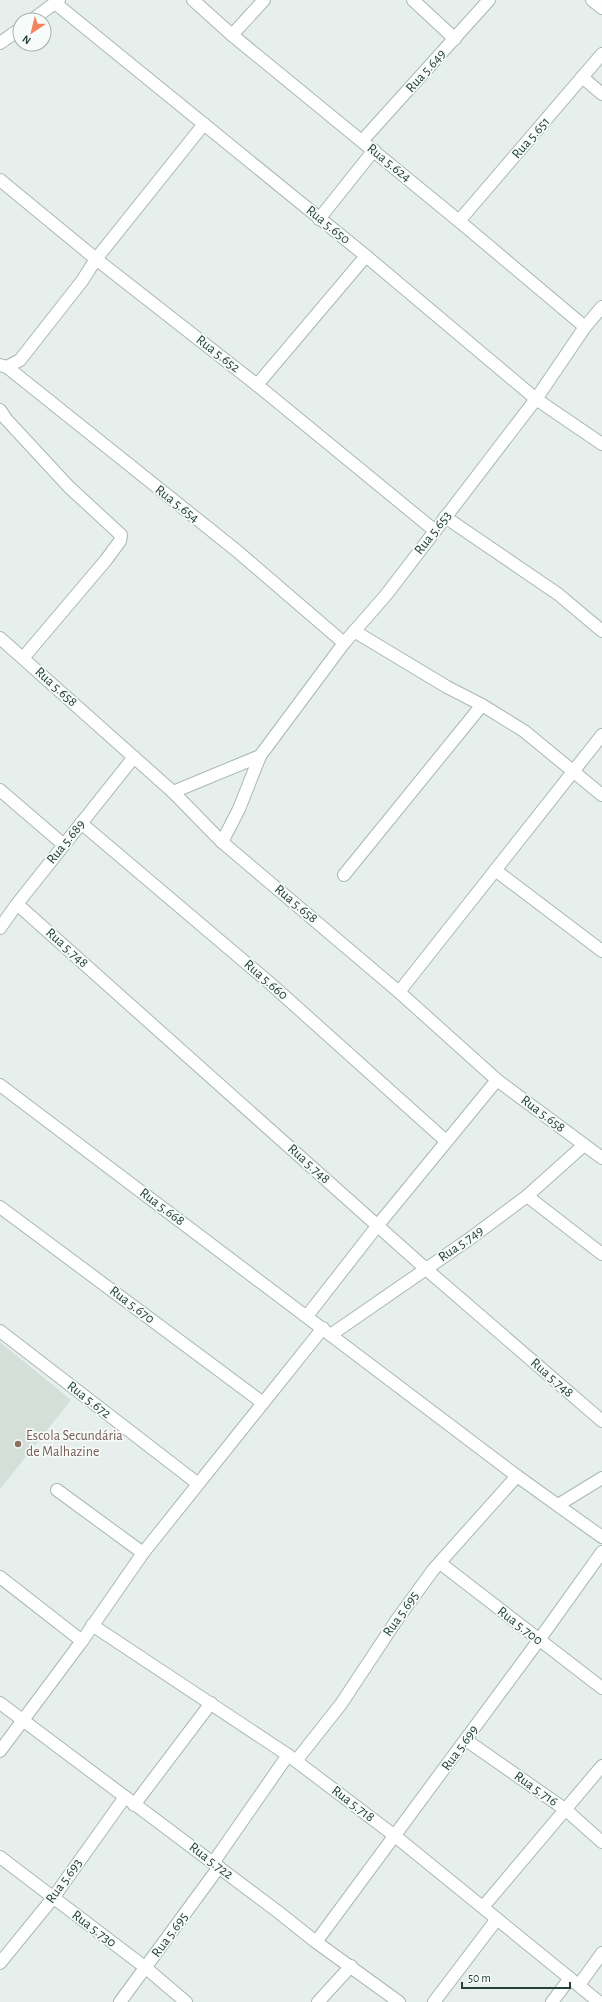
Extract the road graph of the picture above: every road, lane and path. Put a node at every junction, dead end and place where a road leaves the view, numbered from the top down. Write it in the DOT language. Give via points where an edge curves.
graph roads {
  1 [pos="193,0"];
  2 [pos="264,0"];
  3 [pos="413,0"];
  4 [pos="489,0"];
  5 [pos="592,0"];
  6 [pos="57,2"];
  7 [pos="602,8"];
  8 [pos="43,12"];
  9 [pos="12,35"];
  10 [pos="232,35"];
  11 [pos="455,39"];
  12 [pos="0,43"];
  13 [pos="602,54"];
  14 [pos="582,77"];
  15 [pos="602,94"];
  16 [pos="204,124"];
  17 [pos="362,142"];
  18 [pos="374,150"];
  19 [pos="0,180"];
  20 [pos="319,219"];
  21 [pos="459,221"];
  22 [pos="366,256"];
  23 [pos="96,259"];
  24 [pos="602,307"];
  25 [pos="585,327"];
  26 [pos="3,366"];
  27 [pos="257,385"];
  28 [pos="536,399"];
  29 [pos="0,410"];
  30 [pos="602,444"];
  31 [pos="445,517"];
  32 [pos="434,530"];
  33 [pos="354,631"];
  34 [pos="602,631"];
  35 [pos="0,638"];
  36 [pos="344,643"];
  37 [pos="23,658"];
  38 [pos="482,706"];
  39 [pos="602,735"];
  40 [pos="260,756"];
  41 [pos="134,757"];
  42 [pos="573,773"];
  43 [pos="0,790"];
  44 [pos="173,792"];
  45 [pos="602,795"];
  46 [pos="82,824"];
  47 [pos="222,842"];
  48 [pos="64,846"];
  49 [pos="495,870"];
  50 [pos="344,875"];
  51 [pos="17,904"];
  52 [pos="0,928"];
  53 [pos="602,951"];
  54 [pos="399,992"];
  55 [pos="497,1080"];
  56 [pos="0,1085"];
  57 [pos="446,1141"];
  58 [pos="584,1144"];
  59 [pos="602,1158"];
  60 [pos="527,1196"];
  61 [pos="0,1207"];
  62 [pos="378,1225"];
  63 [pos="602,1254"];
  64 [pos="426,1269"];
  65 [pos="307,1316"];
  66 [pos="0,1331"];
  67 [pos="328,1331"];
  68 [pos="263,1403"];
  69 [pos="602,1421"];
  70 [pos="517,1476"];
  71 [pos="602,1478"];
  72 [pos="197,1483"];
  73 [pos="57,1490"];
  74 [pos="558,1505"];
  75 [pos="602,1537"];
  76 [pos="602,1552"];
  77 [pos="143,1553"];
  78 [pos="440,1562"];
  79 [pos="0,1577"];
  80 [pos="92,1625"];
  81 [pos="539,1640"];
  82 [pos="82,1641"];
  83 [pos="602,1688"];
  84 [pos="0,1703"];
  85 [pos="211,1703"];
  86 [pos="23,1721"];
  87 [pos="466,1740"];
  88 [pos="0,1751"];
  89 [pos="292,1758"];
  90 [pos="602,1766"];
  91 [pos="129,1801"];
  92 [pos="566,1810"];
  93 [pos="395,1836"];
  94 [pos="602,1842"];
  95 [pos="0,1857"];
  96 [pos="216,1865"];
  97 [pos="53,1898"];
  98 [pos="483,1906"];
  99 [pos="498,1919"];
  100 [pos="316,1942"];
  101 [pos="602,1953"];
  102 [pos="0,1963"];
  103 [pos="351,1966"];
  104 [pos="146,1968"];
  105 [pos="574,1981"];
  106 [pos="120,2002"];
  107 [pos="186,2002"];
  108 [pos="318,2002"];
  109 [pos="399,2002"];
  110 [pos="434,2002"];
  111 [pos="552,2002"];
  112 [pos="599,2002"];
  1 -- 10 [label="street, Rua 5.624"];
  2 -- 10 [label="street"];
  3 -- 11 [label="street"];
  4 -- 11 [label="street, Rua 5.649"];
  5 -- 7 [label="street"];
  6 -- 8 [label="street"];
  6 -- 16 [label="street, Rua 5.650"];
  9 -- 12 [label="street"];
  10 -- 17 [label="street, Rua 5.624"];
  11 -- 17 [label="street, Rua 5.649"];
  13 -- 14 [label="street, Rua 5.651"];
  14 -- 15 [label="street"];
  14 -- 21 [label="street, Rua 5.651"];
  16 -- 20 [label="street, Rua 5.650"];
  16 -- 23 [label="street"];
  17 -- 18 [label="street, Rua 5.624"];
  18 -- 20 [label="street"];
  18 -- 21 [label="street, Rua 5.624"];
  19 -- 23 [label="street, Rua 5.652"];
  20 -- 22 [label="street, Rua 5.650"];
  21 -- 25 [label="street, Rua 5.624"];
  22 -- 27 [label="street"];
  22 -- 28 [label="street, Rua 5.650"];
  23 -- 26 [label="street, Rua 5.654" via="82,281 20,360"];
  23 -- 27 [label="street, Rua 5.652"];
  24 -- 25 [label="street, Rua 5.653"];
  25 -- 28 [label="street, Rua 5.653"];
  26 -- 36 [label="street, Rua 5.654" via="237,551"];
  27 -- 32 [label="street, Rua 5.652"];
  28 -- 30 [label="street, Rua 5.650"];
  28 -- 31 [label="street, Rua 5.653"];
  29 -- 37 [label="street" via="69,487 121,535 120,541"];
  31 -- 32 [label="street, Rua 5.653"];
  31 -- 34 [label="street" via="558,594"];
  32 -- 33 [label="street, Rua 5.653" via="386,595"];
  33 -- 36 [label="street, Rua 5.653"];
  33 -- 38 [label="street"];
  35 -- 37 [label="street, Rua 5.658"];
  36 -- 40 [label="street, Rua 5.653"];
  37 -- 41 [label="street, Rua 5.658"];
  38 -- 42 [label="street" via="524,731"];
  38 -- 50 [label="street"];
  39 -- 42 [label="street"];
  40 -- 44 [label="street"];
  40 -- 47 [label="street, Rua 5.653" via="239,809"];
  41 -- 44 [label="street, Rua 5.658"];
  41 -- 46 [label="street, Rua 5.689"];
  42 -- 45 [label="street"];
  42 -- 49 [label="street"];
  43 -- 48 [label="street"];
  44 -- 47 [label="street, Rua 5.658"];
  46 -- 48 [label="street, Rua 5.689"];
  46 -- 57 [label="street, Rua 5.660" via="272,985"];
  47 -- 54 [label="street, Rua 5.658"];
  48 -- 51 [label="street, Rua 5.689"];
  49 -- 53 [label="street"];
  49 -- 54 [label="street"];
  51 -- 52 [label="street, Rua 5.689"];
  51 -- 62 [label="street, Rua 5.748"];
  54 -- 55 [label="street, Rua 5.658"];
  55 -- 57 [label="street"];
  55 -- 58 [label="street, Rua 5.658"];
  56 -- 65 [label="street, Rua 5.668"];
  57 -- 62 [label="street"];
  58 -- 59 [label="street, Rua 5.658"];
  58 -- 60 [label="street, Rua 5.749"];
  60 -- 63 [label="street"];
  60 -- 64 [label="street, Rua 5.749"];
  61 -- 68 [label="street, Rua 5.670"];
  62 -- 64 [label="street, Rua 5.748"];
  62 -- 65 [label="street"];
  64 -- 67 [label="street, Rua 5.749"];
  64 -- 69 [label="street, Rua 5.748"];
  65 -- 67 [label="street, Rua 5.668"];
  66 -- 72 [label="street, Rua 5.672"];
  67 -- 68 [label="street, Rua 5.749"];
  67 -- 70 [label="street"];
  68 -- 72 [label="street, Rua 5.749"];
  70 -- 74 [label="street"];
  70 -- 78 [label="street, Rua 5.695"];
  71 -- 74 [label="street"];
  72 -- 77 [label="street, Rua 5.749"];
  73 -- 77 [label="street"];
  74 -- 75 [label="street"];
  76 -- 81 [label="street, Rua 5.699"];
  77 -- 80 [label="street, Rua 5.749"];
  78 -- 81 [label="street, Rua 5.700"];
  78 -- 89 [label="street, Rua 5.695" via="396,1621 341,1704"];
  79 -- 82 [label="street"];
  80 -- 82 [label="street, Rua 5.749"];
  80 -- 85 [label="street, Rua 5.718"];
  81 -- 83 [label="street, Rua 5.700"];
  81 -- 87 [label="street, Rua 5.699"];
  82 -- 86 [label="street, Rua 5.749"];
  84 -- 86 [label="street, Rua 5.722"];
  85 -- 89 [label="street, Rua 5.718"];
  85 -- 91 [label="street, Rua 5.693"];
  86 -- 88 [label="street, Rua 5.749"];
  86 -- 91 [label="street, Rua 5.722"];
  87 -- 92 [label="street, Rua 5.716"];
  87 -- 93 [label="street, Rua 5.699"];
  89 -- 93 [label="street, Rua 5.718"];
  89 -- 96 [label="street, Rua 5.695"];
  90 -- 92 [label="street"];
  91 -- 96 [label="street, Rua 5.722"];
  91 -- 97 [label="street, Rua 5.693"];
  92 -- 94 [label="street, Rua 5.716"];
  92 -- 98 [label="street"];
  93 -- 98 [label="street, Rua 5.718"];
  93 -- 100 [label="street, Rua 5.699"];
  95 -- 97 [label="street, Rua 5.730"];
  96 -- 100 [label="street, Rua 5.722"];
  96 -- 104 [label="street, Rua 5.695"];
  97 -- 102 [label="street, Rua 5.693"];
  97 -- 104 [label="street, Rua 5.730"];
  98 -- 99 [label="street, Rua 5.718"];
  99 -- 105 [label="street, Rua 5.718"];
  99 -- 110 [label="street"];
  100 -- 103 [label="street, Rua 5.722"];
  101 -- 105 [label="street"];
  103 -- 108 [label="street"];
  103 -- 109 [label="street, Rua 5.722"];
  104 -- 106 [label="street, Rua 5.695"];
  104 -- 107 [label="street, Rua 5.730"];
  105 -- 111 [label="street"];
  105 -- 112 [label="street, Rua 5.718"];
}
